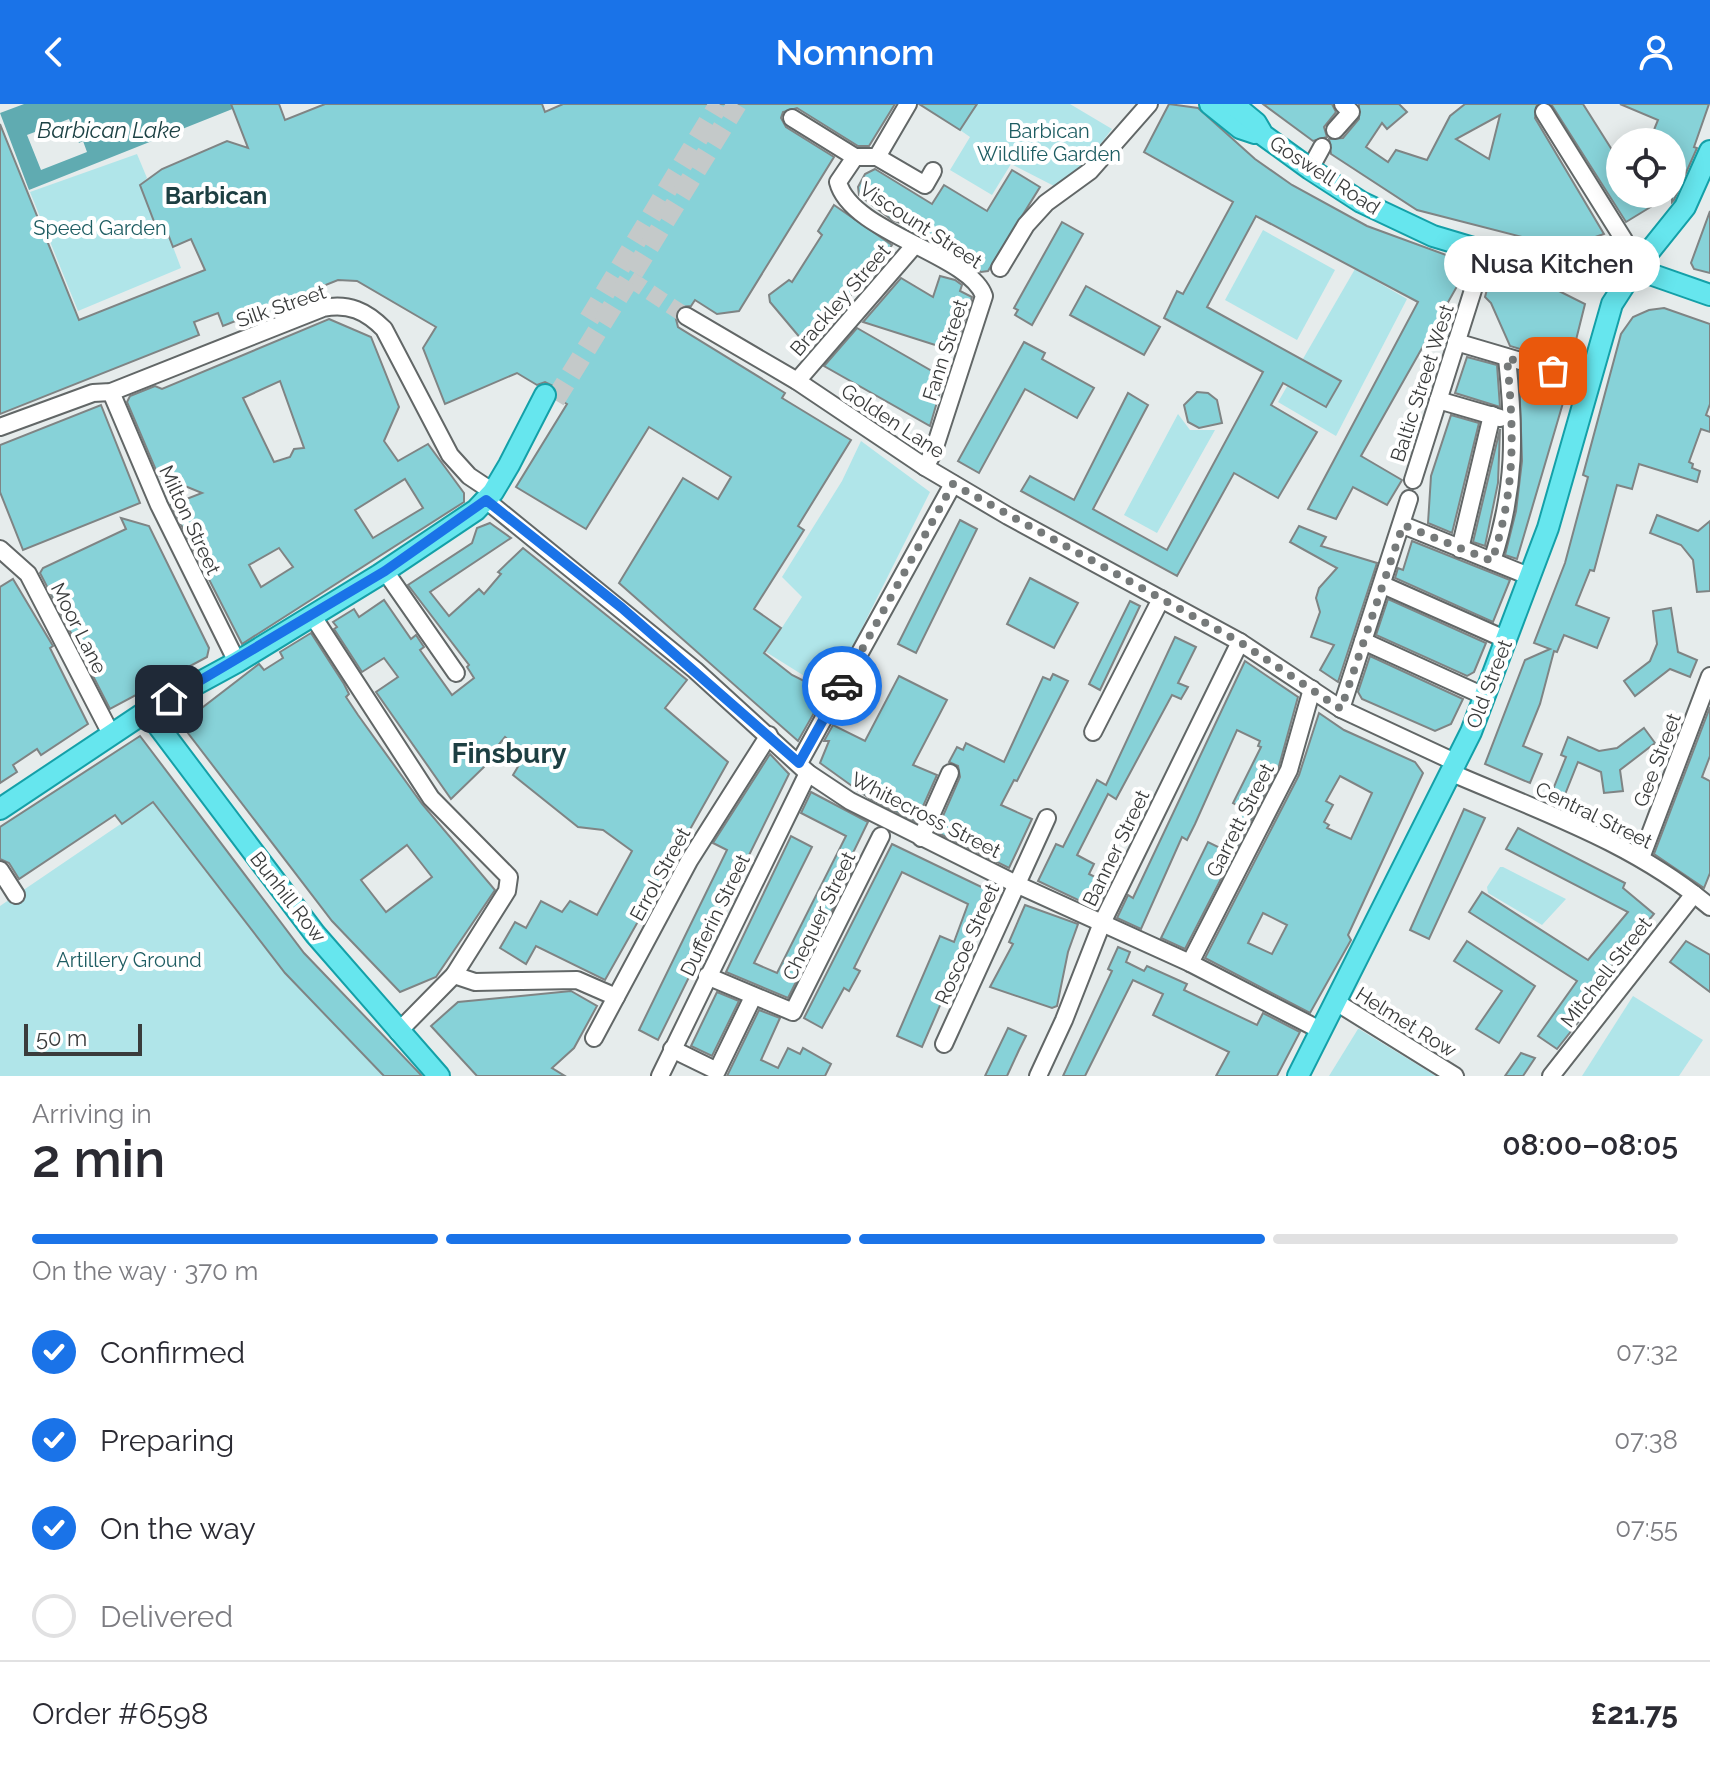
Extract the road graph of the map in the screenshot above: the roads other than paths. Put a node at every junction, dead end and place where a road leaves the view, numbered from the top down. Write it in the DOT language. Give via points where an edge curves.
graph roads {
  1 [pos="908,104"];
  2 [pos="1149,104"];
  3 [pos="1210,104"];
  4 [pos="1233,104"];
  5 [pos="1343,104"];
  6 [pos="1544,112"];
  7 [pos="792,118"];
  8 [pos="1335,130"];
  9 [pos="1263,135"];
  10 [pos="1322,147"];
  11 [pos="1710,151"];
  12 [pos="855,157"];
  13 [pos="877,157"];
  14 [pos="1310,169"];
  15 [pos="933,171"];
  16 [pos="913,247"];
  17 [pos="1485,252"];
  18 [pos="1000,268"];
  19 [pos="1632,273"];
  20 [pos="982,291"];
  21 [pos="1710,295"];
  22 [pos="686,316"];
  23 [pos="1456,342"];
  24 [pos="1507,358"];
  25 [pos="797,381"];
  26 [pos="1588,381"];
  27 [pos="111,392"];
  28 [pos="1438,400"];
  29 [pos="547,402"];
  30 [pos="1492,415"];
  31 [pos="1514,421"];
  32 [pos="0,427"];
  33 [pos="925,467"];
  34 [pos="1413,480"];
  35 [pos="953,484"];
  36 [pos="490,496"];
  37 [pos="1409,499"];
  38 [pos="1403,525"];
  39 [pos="0,549"];
  40 [pos="1460,549"];
  41 [pos="1492,561"];
  42 [pos="385,571"];
  43 [pos="1531,577"];
  44 [pos="1383,585"];
  45 [pos="1161,599"];
  46 [pos="312,615"];
  47 [pos="1507,640"];
  48 [pos="1363,641"];
  49 [pos="1240,642"];
  50 [pos="237,662"];
  51 [pos="456,673"];
  52 [pos="1710,676"];
  53 [pos="1312,689"];
  54 [pos="1484,696"];
  55 [pos="1341,709"];
  56 [pos="147,711"];
  57 [pos="1093,732"];
  58 [pos="111,734"];
  59 [pos="769,735"];
  60 [pos="803,768"];
  61 [pos="1455,768"];
  62 [pos="950,773"];
  63 [pos="0,809"];
  64 [pos="1047,818"];
  65 [pos="881,836"];
  66 [pos="921,838"];
  67 [pos="1641,858"];
  68 [pos="0,870"];
  69 [pos="1016,884"];
  70 [pos="16,895"];
  71 [pos="1705,900"];
  72 [pos="1102,923"];
  73 [pos="1190,963"];
  74 [pos="454,975"];
  75 [pos="707,976"];
  76 [pos="616,997"];
  77 [pos="753,997"];
  78 [pos="1336,1002"];
  79 [pos="1322,1031"];
  80 [pos="398,1032"];
  81 [pos="594,1038"];
  82 [pos="944,1044"];
  83 [pos="672,1049"];
  84 [pos="439,1076"];
  85 [pos="660,1076"];
  86 [pos="1038,1076"];
  87 [pos="1298,1076"];
  88 [pos="1455,1076"];
  89 [pos="1551,1076"];
  1 -- 13 [label="street"];
  2 -- 18 [label="street" via="1090,171 1026,225"];
  3 -- 9 [label="main road, Goswell Road" via="1248,132"];
  4 -- 9 [label="main road, Goswell Road"];
  5 -- 8 [label="street" via="1351,112"];
  6 -- 19 [label="street" via="1624,240"];
  7 -- 12 [label="street"];
  9 -- 14 [label="main road, Goswell Road"];
  10 -- 14 [label="street"];
  11 -- 19 [label="main road, Old Street" via="1680,214"];
  12 -- 13 [label="street"];
  12 -- 16 [label="street, Viscount Street" via="838,182 843,199"];
  13 -- 15 [label="street" via="925,185"];
  14 -- 17 [label="main road, Goswell Road" via="1392,218"];
  16 -- 20 [label="street, Viscount Street" via="929,251"];
  16 -- 25 [label="street, Brackley Street"];
  17 -- 19 [label="main road, Goswell Road" via="1545,265"];
  17 -- 23 [label="street, Baltic Street West"];
  19 -- 21 [label="main road, Goswell Road" via="1667,278"];
  19 -- 26 [label="main road, Old Street" via="1612,304"];
  20 -- 33 [label="street, Fann Street"];
  22 -- 25 [label="street, Golden Lane"];
  23 -- 24 [label="street"];
  23 -- 28 [label="street, Baltic Street West"];
  24 -- 26 [label="street"];
  24 -- 31 [label="street"];
  25 -- 33 [label="street, Golden Lane"];
  26 -- 43 [label="main road, Old Street"];
  27 -- 32 [label="street, Silk Street" via="93,393"];
  27 -- 36 [label="street, Silk Street" via="323,308 350,307 384,329 450,455"];
  27 -- 50 [label="street, Milton Street" via="159,505"];
  28 -- 30 [label="street"];
  28 -- 34 [label="street, Baltic Street West"];
  29 -- 36 [label="main road"];
  30 -- 31 [label="street"];
  30 -- 40 [label="street"];
  31 -- 41 [label="street" via="1511,494"];
  33 -- 35 [label="street, Golden Lane"];
  35 -- 45 [label="street, Golden Lane"];
  35 -- 60 [label="street, Dufferin Street"];
  36 -- 42 [label="main road"];
  36 -- 59 [label="street, Whitecross Street"];
  37 -- 38 [label="street"];
  38 -- 40 [label="street"];
  38 -- 44 [label="street"];
  39 -- 58 [label="street, Moor Lane" via="18,562"];
  40 -- 41 [label="street"];
  41 -- 43 [label="street"];
  42 -- 46 [label="main road"];
  42 -- 51 [label="street"];
  43 -- 47 [label="main road, Old Street"];
  44 -- 47 [label="street"];
  44 -- 48 [label="street"];
  45 -- 49 [label="street, Golden Lane"];
  45 -- 57 [label="street"];
  46 -- 50 [label="main road"];
  46 -- 74 [label="street" via="431,798 509,877 507,891"];
  47 -- 54 [label="main road, Old Street"];
  48 -- 54 [label="street"];
  48 -- 55 [label="street"];
  49 -- 53 [label="street, Golden Lane"];
  49 -- 72 [label="street, Banner Street"];
  50 -- 56 [label="main road"];
  52 -- 67 [label="street, Gee Street"];
  53 -- 55 [label="street, Golden Lane"];
  53 -- 73 [label="street, Garrett Street" via="1289,770"];
  54 -- 61 [label="main road, Old Street"];
  55 -- 61 [label="street, Golden Lane"];
  56 -- 58 [label="main road"];
  56 -- 80 [label="main road, Bunhill Row" via="315,934"];
  58 -- 63 [label="main road"];
  59 -- 60 [label="street, Whitecross Street"];
  59 -- 76 [label="street, Errol Street" via="689,861"];
  60 -- 66 [label="street, Whitecross Street" via="850,801"];
  60 -- 75 [label="street, Dufferin Street"];
  61 -- 67 [label="street, Central Street"];
  61 -- 78 [label="main road, Old Street"];
  62 -- 66 [label="street"];
  64 -- 69 [label="street, Roscoe Street"];
  65 -- 77 [label="street, Chequer Street" via="793,1012"];
  66 -- 69 [label="street, Whitecross Street"];
  67 -- 71 [label="street, Central Street"];
  68 -- 70 [label="street"];
  69 -- 72 [label="street, Whitecross Street"];
  69 -- 82 [label="street, Roscoe Street"];
  71 -- 89 [label="street, Mitchell Street" via="1609,998"];
  72 -- 73 [label="street, Whitecross Street"];
  72 -- 86 [label="street, Banner Street"];
  73 -- 79 [label="street, Whitecross Street"];
  74 -- 76 [label="street" via="475,982 558,977"];
  74 -- 80 [label="street"];
  75 -- 77 [label="street"];
  75 -- 83 [label="street, Dufferin Street"];
  76 -- 81 [label="street, Errol Street"];
  77 -- 83 [label="street" via="717,1071"];
  78 -- 79 [label="main road, Old Street"];
  78 -- 88 [label="street, Helmet Row"];
  79 -- 87 [label="main road, Old Street"];
  80 -- 84 [label="main road, Bunhill Row"];
  83 -- 85 [label="street, Dufferin Street"];
}
